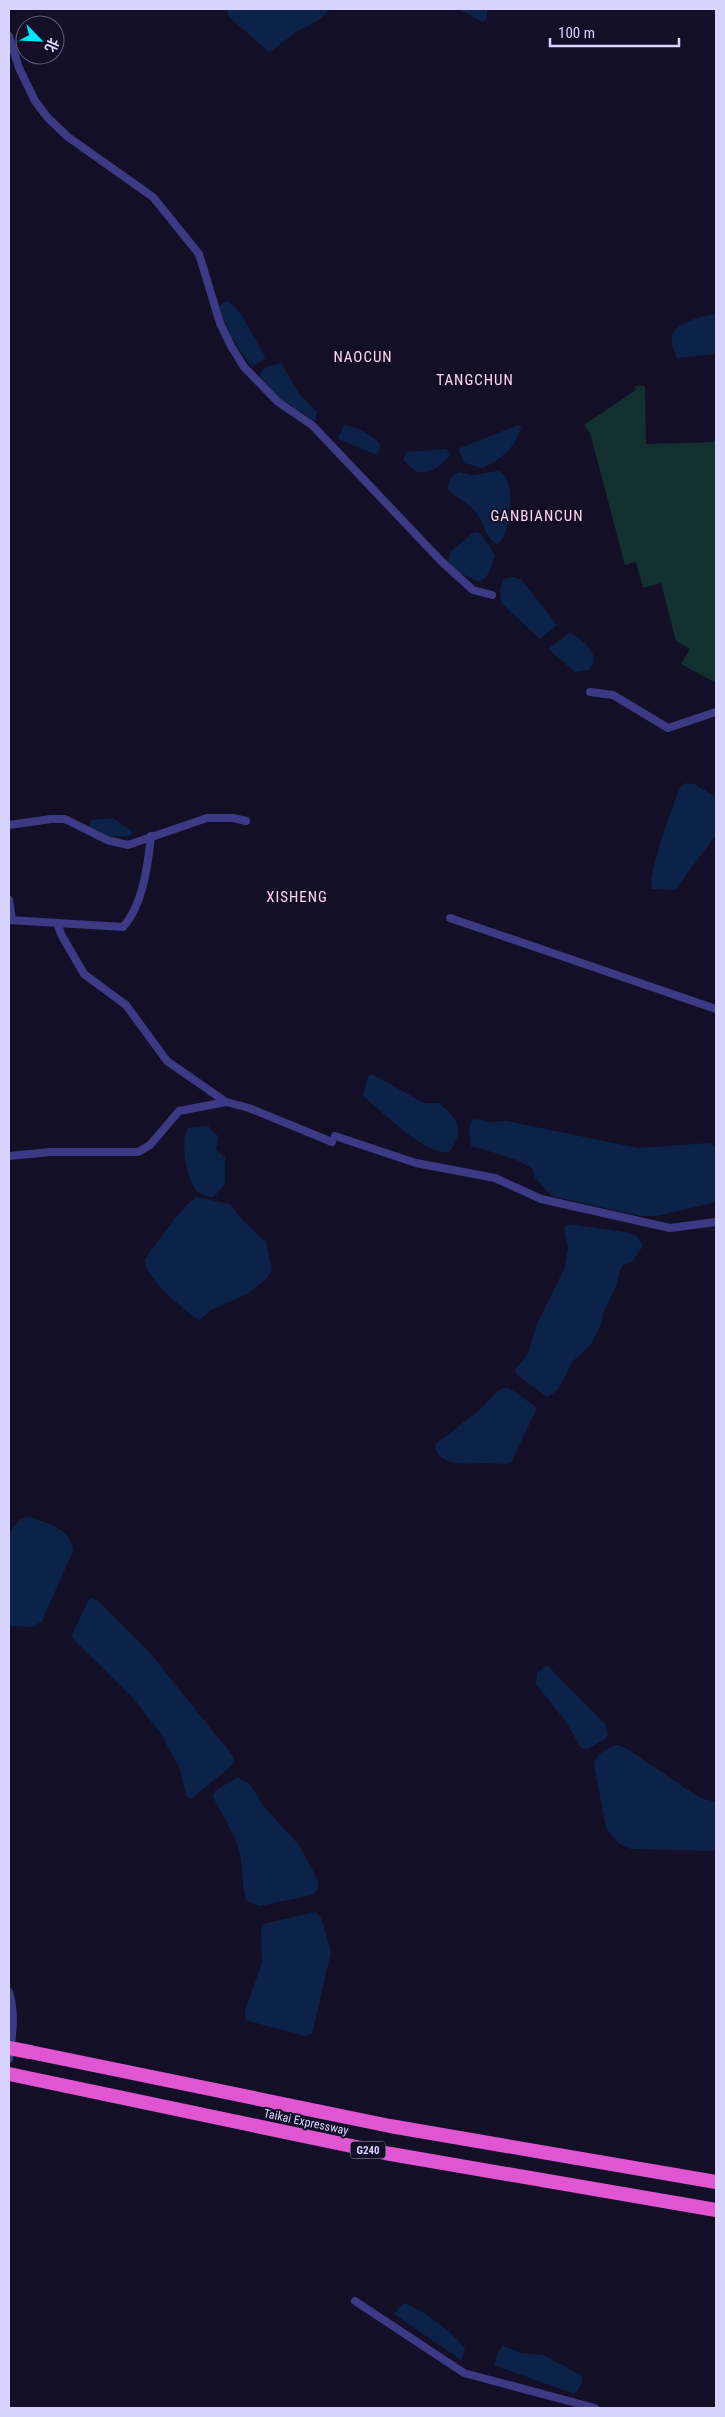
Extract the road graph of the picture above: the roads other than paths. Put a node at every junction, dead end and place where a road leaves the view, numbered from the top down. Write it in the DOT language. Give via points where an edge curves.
graph roads {
  1 [pos="9,36"];
  2 [pos="492,595"];
  3 [pos="590,692"];
  4 [pos="716,712"];
  5 [pos="246,821"];
  6 [pos="9,824"];
  7 [pos="151,836"];
  8 [pos="9,900"];
  9 [pos="450,918"];
  10 [pos="10,920"];
  11 [pos="57,924"];
  12 [pos="716,1009"];
  13 [pos="226,1102"];
  14 [pos="9,1156"];
  15 [pos="716,1222"];
  16 [pos="9,1992"];
  17 [pos="9,2048"];
  18 [pos="9,2059"];
  19 [pos="16,2076"];
  20 [pos="716,2182"];
  21 [pos="716,2210"];
  22 [pos="355,2301"];
  23 [pos="595,2408"];
  1 -- 2 [label="street" via="35,101 48,118 68,137 153,197 199,254 220,323 244,367 278,402 312,425 442,562 473,590"];
  3 -- 4 [label="street" via="613,695 668,728"];
  5 -- 7 [label="street" via="215,817"];
  6 -- 7 [label="street" via="65,819 107,840 128,845"];
  7 -- 11 [label="street" via="141,893 123,927"];
  8 -- 10 [label="street"];
  9 -- 12 [label="street"];
  10 -- 11 [label="street"];
  11 -- 13 [label="street" via="84,974 126,1005 167,1061"];
  13 -- 14 [label="street" via="179,1111 150,1145 138,1152 51,1152"];
  13 -- 15 [label="street" via="333,1139 416,1163 495,1178 541,1199 670,1228"];
  16 -- 18 [label="street" via="13,2024"];
  17 -- 20 [label="highway, Taikai Expressway / G240, bridge" via="390,2126"];
  19 -- 21 [label="highway, Taikai Expressway / G240" via="394,2155"];
  22 -- 23 [label="street" via="464,2373"];
}
